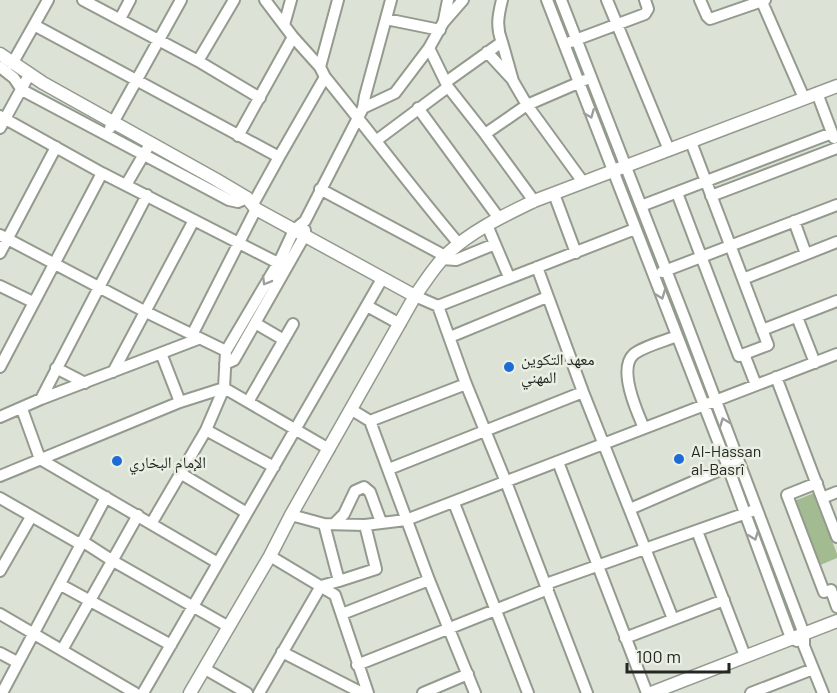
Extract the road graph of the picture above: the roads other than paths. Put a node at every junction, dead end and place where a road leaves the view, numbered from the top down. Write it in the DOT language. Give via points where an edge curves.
graph roads {
  1 [pos="48,0"];
  2 [pos="83,0"];
  3 [pos="130,0"];
  4 [pos="181,0"];
  5 [pos="234,0"];
  6 [pos="265,0"];
  7 [pos="291,0"];
  8 [pos="338,0"];
  9 [pos="391,0"];
  10 [pos="448,0"];
  11 [pos="463,0"];
  12 [pos="502,0"];
  13 [pos="547,0"];
  14 [pos="561,0"];
  15 [pos="607,0"];
  16 [pos="645,0"];
  17 [pos="700,0"];
  18 [pos="763,1"];
  19 [pos="120,19"];
  20 [pos="386,19"];
  21 [pos="616,24"];
  22 [pos="34,25"];
  23 [pos="284,25"];
  24 [pos="441,27"];
  25 [pos="293,38"];
  26 [pos="576,39"];
  27 [pos="158,40"];
  28 [pos="502,42"];
  29 [pos="564,45"];
  30 [pos="429,48"];
  31 [pos="486,52"];
  32 [pos="0,54"];
  33 [pos="198,61"];
  34 [pos="6,66"];
  35 [pos="323,72"];
  36 [pos="29,75"];
  37 [pos="590,78"];
  38 [pos="137,79"];
  39 [pos="513,81"];
  40 [pos="578,82"];
  41 [pos="447,85"];
  42 [pos="837,86"];
  43 [pos="22,90"];
  44 [pos="810,95"];
  45 [pos="365,96"];
  46 [pos="261,98"];
  47 [pos="380,101"];
  48 [pos="527,105"];
  49 [pos="418,108"];
  50 [pos="361,113"];
  51 [pos="98,114"];
  52 [pos="2,121"];
  53 [pos="113,122"];
  54 [pos="90,126"];
  55 [pos="832,127"];
  56 [pos="485,134"];
  57 [pos="106,135"];
  58 [pos="238,136"];
  59 [pos="377,140"];
  60 [pos="151,142"];
  61 [pos="690,142"];
  62 [pos="56,147"];
  63 [pos="837,147"];
  64 [pos="669,150"];
  65 [pos="143,155"];
  66 [pos="279,157"];
  67 [pos="619,170"];
  68 [pos="200,171"];
  69 [pos="102,173"];
  70 [pos="583,182"];
  71 [pos="706,182"];
  72 [pos="194,183"];
  73 [pos="126,185"];
  74 [pos="320,189"];
  75 [pos="676,193"];
  76 [pos="554,194"];
  77 [pos="147,195"];
  78 [pos="711,196"];
  79 [pos="534,201"];
  80 [pos="252,204"];
  81 [pos="837,205"];
  82 [pos="641,206"];
  83 [pos="498,217"];
  84 [pos="194,220"];
  85 [pos="794,221"];
  86 [pos="487,225"];
  87 [pos="635,230"];
  88 [pos="299,233"];
  89 [pos="4,237"];
  90 [pos="239,243"];
  91 [pos="837,243"];
  92 [pos="459,244"];
  93 [pos="495,244"];
  94 [pos="730,246"];
  95 [pos="0,253"];
  96 [pos="576,253"];
  97 [pos="806,254"];
  98 [pos="701,257"];
  99 [pos="444,258"];
  100 [pos="55,263"];
  101 [pos="282,264"];
  102 [pos="537,267"];
  103 [pos="666,270"];
  104 [pos="653,275"];
  105 [pos="509,277"];
  106 [pos="382,279"];
  107 [pos="743,279"];
  108 [pos="0,286"];
  109 [pos="100,287"];
  110 [pos="416,296"];
  111 [pos="547,297"];
  112 [pos="837,301"];
  113 [pos="33,302"];
  114 [pos="367,306"];
  115 [pos="438,306"];
  116 [pos="146,312"];
  117 [pos="797,317"];
  118 [pos="255,323"];
  119 [pos="293,324"];
  120 [pos="400,324"];
  121 [pos="762,330"];
  122 [pos="677,336"];
  123 [pos="195,337"];
  124 [pos="450,337"];
  125 [pos="285,340"];
  126 [pos="225,351"];
  127 [pos="161,352"];
  128 [pos="744,354"];
  129 [pos="837,354"];
  130 [pos="814,363"];
  131 [pos="225,364"];
  132 [pos="0,367"];
  133 [pos="56,368"];
  134 [pos="113,372"];
  135 [pos="776,377"];
  136 [pos="85,383"];
  137 [pos="466,384"];
  138 [pos="756,385"];
  139 [pos="224,388"];
  140 [pos="583,392"];
  141 [pos="41,399"];
  142 [pos="716,400"];
  143 [pos="180,402"];
  144 [pos="248,402"];
  145 [pos="0,406"];
  146 [pos="704,406"];
  147 [pos="352,410"];
  148 [pos="17,411"];
  149 [pos="0,417"];
  150 [pos="370,421"];
  151 [pos="644,428"];
  152 [pos="294,429"];
  153 [pos="206,430"];
  154 [pos="484,432"];
  155 [pos="603,443"];
  156 [pos="329,448"];
  157 [pos="40,459"];
  158 [pos="558,462"];
  159 [pos="740,462"];
  160 [pos="274,467"];
  161 [pos="728,467"];
  162 [pos="389,469"];
  163 [pos="180,474"];
  164 [pos="0,476"];
  165 [pos="506,482"];
  166 [pos="817,483"];
  167 [pos="837,492"];
  168 [pos="106,497"];
  169 [pos="0,498"];
  170 [pos="822,498"];
  171 [pos="454,503"];
  172 [pos="758,508"];
  173 [pos="630,509"];
  174 [pos="247,513"];
  175 [pos="745,513"];
  176 [pos="138,515"];
  177 [pos="291,515"];
  178 [pos="31,517"];
  179 [pos="406,520"];
  180 [pos="381,522"];
  181 [pos="151,524"];
  182 [pos="329,524"];
  183 [pos="365,525"];
  184 [pos="697,531"];
  185 [pos="837,537"];
  186 [pos="81,542"];
  187 [pos="645,549"];
  188 [pos="270,556"];
  189 [pos="3,558"];
  190 [pos="113,561"];
  191 [pos="218,563"];
  192 [pos="597,564"];
  193 [pos="0,570"];
  194 [pos="429,580"];
  195 [pos="339,581"];
  196 [pos="60,585"];
  197 [pos="321,586"];
  198 [pos="547,586"];
  199 [pos="90,600"];
  200 [pos="724,600"];
  201 [pos="837,606"];
  202 [pos="194,607"];
  203 [pos="496,609"];
  204 [pos="0,614"];
  205 [pos="342,614"];
  206 [pos="673,619"];
  207 [pos="837,621"];
  208 [pos="229,627"];
  209 [pos="450,628"];
  210 [pos="34,634"];
  211 [pos="625,638"];
  212 [pos="791,638"];
  213 [pos="804,640"];
  214 [pos="171,645"];
  215 [pos="62,650"];
  216 [pos="282,652"];
  217 [pos="0,653"];
  218 [pos="745,656"];
  219 [pos="17,662"];
  220 [pos="357,665"];
  221 [pos="205,669"];
  222 [pos="813,669"];
  223 [pos="468,674"];
  224 [pos="2,693"];
  225 [pos="135,693"];
  226 [pos="143,693"];
  227 [pos="190,693"];
  228 [pos="247,693"];
  229 [pos="259,693"];
  230 [pos="362,693"];
  231 [pos="368,693"];
  232 [pos="423,693"];
  233 [pos="475,693"];
  234 [pos="528,693"];
  235 [pos="587,693"];
  236 [pos="649,693"];
  237 [pos="751,693"];
  238 [pos="823,693"];
  1 -- 22 [label="street"];
  2 -- 19 [label="street"];
  3 -- 19 [label="street"];
  4 -- 27 [label="street"];
  5 -- 33 [label="street"];
  6 -- 23 [label="street"];
  7 -- 23 [label="street"];
  8 -- 35 [label="street"];
  9 -- 20 [label="street"];
  10 -- 24 [label="street"];
  11 -- 24 [label="street"];
  12 -- 28 [label="street" via="497,19"];
  13 -- 29 [label="street"];
  14 -- 26 [label="street"];
  15 -- 21 [label="street"];
  16 -- 21 [label="street" via="648,12"];
  17 -- 18 [label="street" via="710,19"];
  18 -- 44 [label="street"];
  19 -- 27 [label="street"];
  20 -- 24 [label="street"];
  20 -- 45 [label="street"];
  21 -- 26 [label="street"];
  21 -- 64 [label="street"];
  22 -- 34 [label="street"];
  22 -- 38 [label="street"];
  23 -- 25 [label="street"];
  24 -- 30 [label="street"];
  25 -- 35 [label="street"];
  25 -- 46 [label="street"];
  26 -- 29 [label="street"];
  26 -- 37 [label="street"];
  27 -- 33 [label="street"];
  27 -- 38 [label="street"];
  28 -- 31 [label="street"];
  28 -- 39 [label="street"];
  29 -- 40 [label="street"];
  30 -- 41 [label="street"];
  30 -- 47 [label="street" via="395,93"];
  31 -- 39 [label="street"];
  31 -- 41 [label="street"];
  32 -- 34 [label="main road"];
  33 -- 46 [label="street"];
  34 -- 36 [label="main road"];
  34 -- 43 [label="street"];
  35 -- 50 [label="street"];
  35 -- 66 [label="street"];
  36 -- 43 [label="street"];
  36 -- 51 [label="main road"];
  37 -- 40 [label="street"];
  37 -- 67 [label="street"];
  38 -- 53 [label="street"];
  38 -- 58 [label="street"];
  39 -- 48 [label="street"];
  40 -- 48 [label="street"];
  40 -- 67 [label="street, one-way"];
  41 -- 49 [label="street"];
  41 -- 56 [label="street"];
  42 -- 44 [label="main road"];
  43 -- 52 [label="street"];
  43 -- 54 [label="street"];
  44 -- 55 [label="street"];
  44 -- 61 [label="main road"];
  45 -- 47 [label="street"];
  45 -- 50 [label="street"];
  46 -- 58 [label="street"];
  47 -- 50 [label="street"];
  48 -- 56 [label="street"];
  48 -- 70 [label="street"];
  49 -- 59 [label="street"];
  49 -- 83 [label="street"];
  50 -- 59 [label="street"];
  50 -- 74 [label="street"];
  51 -- 53 [label="main road"];
  51 -- 54 [label="street"];
  52 -- 62 [label="street"];
  53 -- 57 [label="street"];
  53 -- 60 [label="main road"];
  54 -- 57 [label="street"];
  55 -- 63 [label="street"];
  55 -- 71 [label="street"];
  56 -- 79 [label="street"];
  57 -- 65 [label="street"];
  58 -- 66 [label="street"];
  59 -- 92 [label="street"];
  60 -- 65 [label="street"];
  60 -- 68 [label="main road"];
  61 -- 64 [label="main road"];
  61 -- 71 [label="street"];
  62 -- 69 [label="street"];
  62 -- 89 [label="street"];
  63 -- 78 [label="street"];
  64 -- 67 [label="main road"];
  65 -- 72 [label="street"];
  65 -- 73 [label="street"];
  66 -- 80 [label="street"];
  67 -- 70 [label="main road"];
  67 -- 82 [label="street"];
  67 -- 87 [label="street"];
  68 -- 72 [label="street"];
  68 -- 80 [label="main road"];
  69 -- 73 [label="street"];
  69 -- 100 [label="street"];
  70 -- 76 [label="main road"];
  71 -- 75 [label="street"];
  71 -- 78 [label="street"];
  72 -- 80 [label="street" via="229,200"];
  73 -- 77 [label="street"];
  74 -- 88 [label="street"];
  74 -- 99 [label="street"];
  75 -- 82 [label="street"];
  75 -- 98 [label="street"];
  76 -- 79 [label="main road"];
  76 -- 96 [label="street"];
  77 -- 84 [label="street"];
  77 -- 109 [label="street"];
  78 -- 94 [label="street"];
  79 -- 83 [label="main road"];
  80 -- 88 [label="main road"];
  80 -- 90 [label="street"];
  81 -- 85 [label="street"];
  82 -- 103 [label="street"];
  83 -- 86 [label="main road"];
  84 -- 90 [label="street"];
  84 -- 116 [label="street"];
  85 -- 94 [label="street"];
  85 -- 97 [label="street"];
  86 -- 92 [label="main road"];
  86 -- 93 [label="street"];
  87 -- 96 [label="street"];
  87 -- 104 [label="street"];
  88 -- 101 [label="street" via="281,258"];
  88 -- 106 [label="main road"];
  89 -- 95 [label="street"];
  89 -- 100 [label="street"];
  90 -- 101 [label="street"];
  90 -- 123 [label="street"];
  91 -- 97 [label="street"];
  92 -- 99 [label="main road"];
  93 -- 99 [label="street" via="456,260"];
  93 -- 105 [label="street"];
  94 -- 98 [label="street"];
  94 -- 107 [label="street"];
  96 -- 102 [label="street"];
  97 -- 107 [label="street"];
  98 -- 103 [label="street"];
  98 -- 128 [label="street" via="739,356"];
  99 -- 110 [label="main road"];
  100 -- 109 [label="street"];
  100 -- 113 [label="street"];
  101 -- 118 [label="street"];
  101 -- 126 [label="street, one-way"];
  102 -- 105 [label="street"];
  102 -- 111 [label="street"];
  103 -- 104 [label="street"];
  103 -- 142 [label="street"];
  104 -- 122 [label="street, one-way"];
  105 -- 115 [label="street"];
  106 -- 110 [label="main road"];
  106 -- 114 [label="street"];
  107 -- 121 [label="street"];
  108 -- 113 [label="street"];
  109 -- 116 [label="street"];
  109 -- 133 [label="street"];
  110 -- 115 [label="street"];
  110 -- 120 [label="main road"];
  111 -- 124 [label="street"];
  111 -- 140 [label="street"];
  112 -- 117 [label="street"];
  113 -- 132 [label="street"];
  114 -- 120 [label="street"];
  114 -- 152 [label="street"];
  115 -- 124 [label="street"];
  116 -- 123 [label="street"];
  116 -- 134 [label="street"];
  117 -- 121 [label="street"];
  117 -- 130 [label="street"];
  118 -- 125 [label="street"];
  118 -- 131 [label="street" via="234,360"];
  119 -- 125 [label="street"];
  120 -- 147 [label="main road"];
  121 -- 128 [label="street" via="768,345"];
  122 -- 146 [label="street"];
  122 -- 151 [label="street" via="636,353 629,361 632,397"];
  123 -- 126 [label="street"];
  123 -- 127 [label="street"];
  124 -- 137 [label="street"];
  125 -- 144 [label="street"];
  126 -- 131 [label="street"];
  127 -- 134 [label="street"];
  127 -- 143 [label="street"];
  128 -- 138 [label="street"];
  129 -- 130 [label="street"];
  130 -- 135 [label="street"];
  131 -- 139 [label="street"];
  133 -- 136 [label="street"];
  133 -- 141 [label="street"];
  134 -- 136 [label="street"];
  135 -- 138 [label="street"];
  135 -- 166 [label="street"];
  136 -- 141 [label="street"];
  137 -- 150 [label="street"];
  137 -- 154 [label="street"];
  138 -- 142 [label="street"];
  139 -- 143 [label="street"];
  139 -- 144 [label="street"];
  139 -- 153 [label="street"];
  140 -- 154 [label="street"];
  140 -- 155 [label="street"];
  141 -- 148 [label="street"];
  142 -- 146 [label="street"];
  159 -- 142 [label="street, one-way"];
  143 -- 157 [label="street"];
  144 -- 152 [label="street"];
  145 -- 148 [label="street"];
  146 -- 151 [label="street"];
  146 -- 161 [label="street"];
  147 -- 150 [label="street"];
  147 -- 156 [label="main road"];
  148 -- 149 [label="street"];
  148 -- 157 [label="street"];
  150 -- 162 [label="street"];
  151 -- 155 [label="street"];
  152 -- 156 [label="street"];
  152 -- 160 [label="street"];
  153 -- 160 [label="street"];
  153 -- 163 [label="street"];
  154 -- 162 [label="street"];
  154 -- 165 [label="street"];
  155 -- 158 [label="street"];
  155 -- 173 [label="street"];
  156 -- 177 [label="main road"];
  157 -- 164 [label="street"];
  157 -- 168 [label="street"];
  158 -- 165 [label="street"];
  158 -- 192 [label="street"];
  159 -- 161 [label="street"];
  159 -- 172 [label="street"];
  160 -- 174 [label="street"];
  161 -- 173 [label="street"];
  161 -- 175 [label="street"];
  162 -- 179 [label="street"];
  163 -- 174 [label="street"];
  163 -- 181 [label="street"];
  165 -- 171 [label="street"];
  165 -- 198 [label="street"];
  166 -- 170 [label="street"];
  166 -- 201 [label="street" via="787,495 824,592 831,590"];
  167 -- 170 [label="street"];
  168 -- 176 [label="street"];
  168 -- 186 [label="street"];
  169 -- 178 [label="street"];
  170 -- 185 [label="street"];
  171 -- 179 [label="street"];
  171 -- 203 [label="street"];
  172 -- 175 [label="street"];
  172 -- 213 [label="street"];
  173 -- 187 [label="street"];
  174 -- 191 [label="street"];
  175 -- 184 [label="street"];
  175 -- 212 [label="street, one-way"];
  176 -- 181 [label="street"];
  176 -- 190 [label="street"];
  177 -- 182 [label="street"];
  177 -- 188 [label="main road"];
  178 -- 186 [label="street"];
  178 -- 189 [label="street"];
  179 -- 180 [label="street"];
  179 -- 194 [label="street"];
  180 -- 182 [label="street" via="370,492 364,487 355,491 344,514"];
  180 -- 183 [label="street"];
  181 -- 191 [label="street"];
  182 -- 183 [label="street"];
  182 -- 195 [label="street"];
  183 -- 195 [label="street" via="376,569"];
  184 -- 187 [label="street"];
  184 -- 200 [label="street"];
  186 -- 190 [label="street"];
  186 -- 196 [label="street"];
  187 -- 192 [label="street"];
  187 -- 206 [label="street"];
  188 -- 197 [label="street"];
  188 -- 208 [label="main road"];
  189 -- 193 [label="street"];
  190 -- 199 [label="street"];
  190 -- 202 [label="street"];
  191 -- 202 [label="street"];
  192 -- 198 [label="street"];
  192 -- 211 [label="street"];
  194 -- 205 [label="street"];
  194 -- 209 [label="street"];
  195 -- 197 [label="street"];
  196 -- 199 [label="street"];
  196 -- 210 [label="street"];
  197 -- 205 [label="street" via="335,595"];
  197 -- 216 [label="street"];
  198 -- 203 [label="street"];
  198 -- 235 [label="street"];
  199 -- 214 [label="street"];
  199 -- 215 [label="street"];
  200 -- 206 [label="street"];
  200 -- 218 [label="street"];
  202 -- 208 [label="street"];
  202 -- 214 [label="street"];
  203 -- 209 [label="street"];
  203 -- 234 [label="street"];
  204 -- 210 [label="street"];
  205 -- 220 [label="street"];
  206 -- 211 [label="street"];
  207 -- 213 [label="main road"];
  208 -- 221 [label="main road"];
  209 -- 220 [label="street"];
  209 -- 223 [label="street"];
  210 -- 215 [label="street"];
  210 -- 219 [label="street"];
  211 -- 236 [label="street"];
  212 -- 213 [label="main road"];
  212 -- 218 [label="main road"];
  213 -- 222 [label="street"];
  214 -- 226 [label="street"];
  215 -- 225 [label="street"];
  216 -- 229 [label="street"];
  216 -- 230 [label="street"];
  217 -- 219 [label="street"];
  218 -- 236 [label="main road"];
  219 -- 224 [label="street"];
  220 -- 231 [label="street"];
  221 -- 227 [label="main road"];
  221 -- 228 [label="street"];
  222 -- 237 [label="street"];
  222 -- 238 [label="street"];
  223 -- 232 [label="street"];
  223 -- 233 [label="street"];
}
